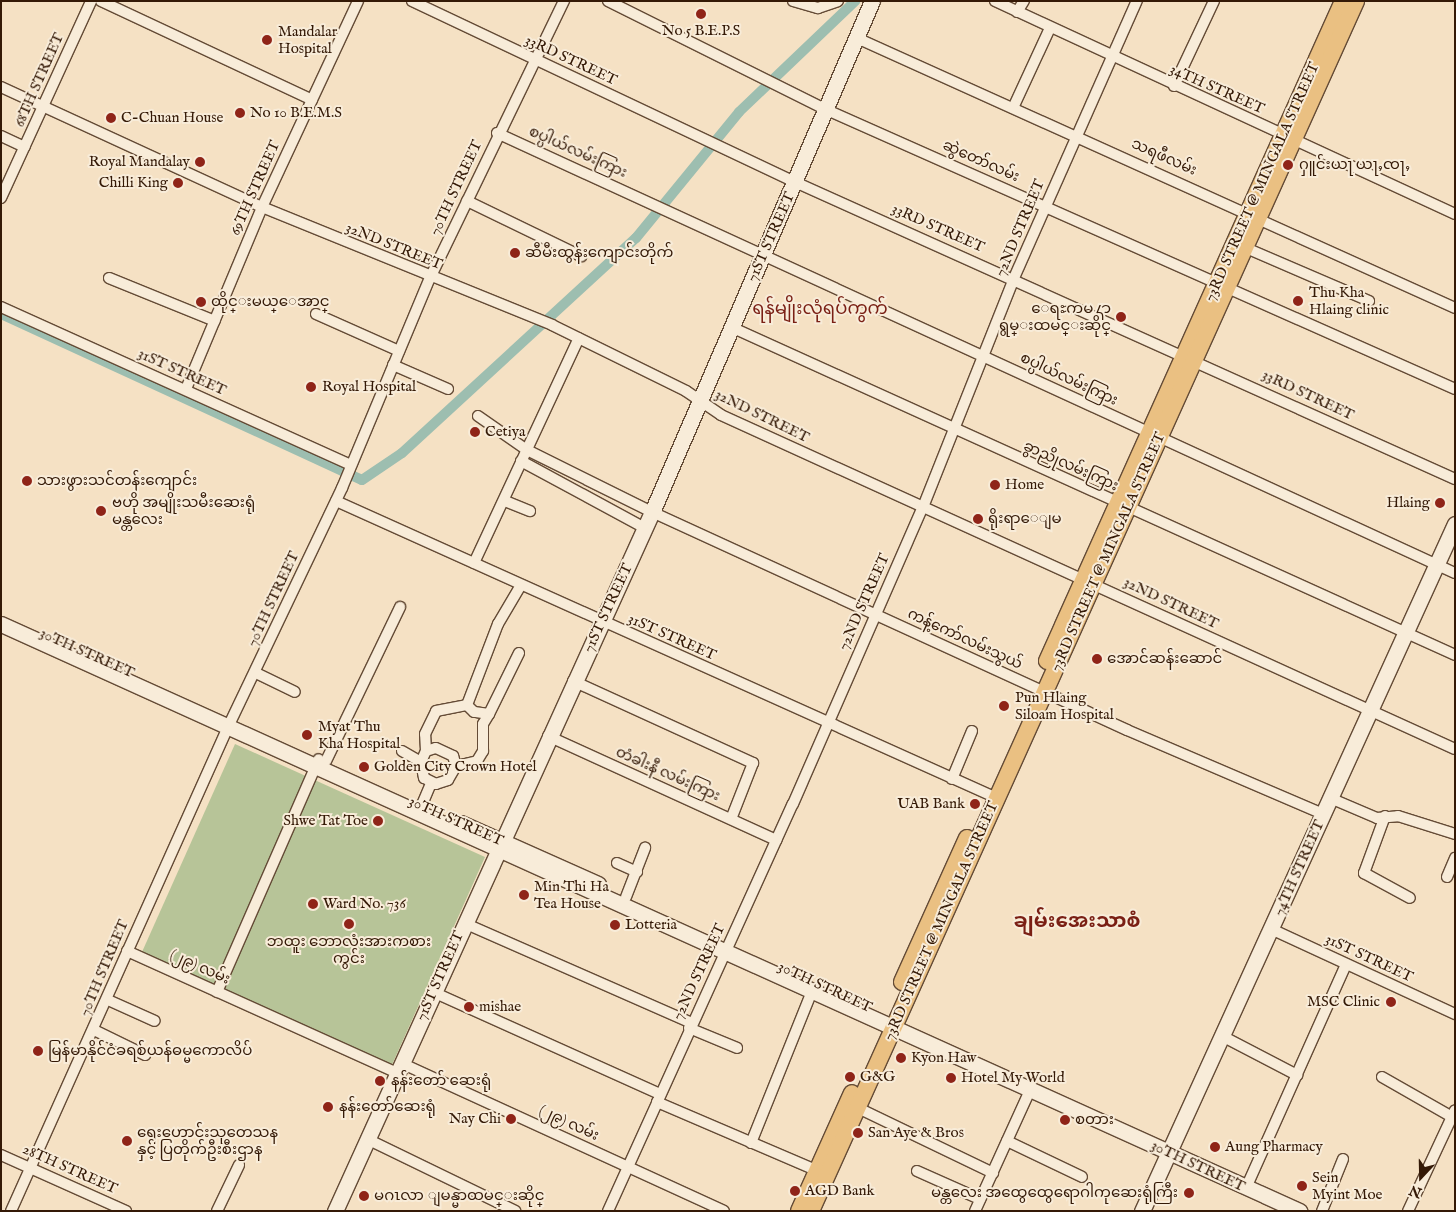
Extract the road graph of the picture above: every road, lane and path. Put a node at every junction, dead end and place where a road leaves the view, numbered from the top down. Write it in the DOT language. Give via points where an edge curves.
graph roads {
  1 [pos="91,1"];
  2 [pos="102,1"];
  3 [pos="358,1"];
  4 [pos="412,1"];
  5 [pos="564,1"];
  6 [pos="608,1"];
  7 [pos="793,1"];
  8 [pos="838,1"];
  9 [pos="872,1"];
  10 [pos="995,1"];
  11 [pos="1024,1"];
  12 [pos="1138,1"];
  13 [pos="1214,1"];
  14 [pos="1343,1"];
  15 [pos="1356,1"];
  16 [pos="1018,12"];
  17 [pos="1050,28"];
  18 [pos="859,38"];
  19 [pos="1112,58"];
  20 [pos="534,59"];
  21 [pos="1174,86"];
  22 [pos="1,88"];
  23 [pos="312,100"];
  24 [pos="44,106"];
  25 [pos="1013,108"];
  26 [pos="828,110"];
  27 [pos="497,133"];
  28 [pos="1077,135"];
  29 [pos="1,136"];
  30 [pos="1289,138"];
  31 [pos="25,146"];
  32 [pos="796,182"];
  33 [pos="1,198"];
  34 [pos="467,200"];
  35 [pos="1045,206"];
  36 [pos="262,207"];
  37 [pos="1254,214"];
  38 [pos="1455,214"];
  39 [pos="1246,248"];
  40 [pos="763,255"];
  41 [pos="581,256"];
  42 [pos="110,278"];
  43 [pos="430,278"];
  44 [pos="1014,278"];
  45 [pos="1222,285"];
  46 [pos="1369,301"];
  47 [pos="1,307"];
  48 [pos="1455,308"];
  49 [pos="316,314"];
  50 [pos="215,321"];
  51 [pos="731,326"];
  52 [pos="579,338"];
  53 [pos="399,351"];
  54 [pos="983,356"];
  55 [pos="1189,358"];
  56 [pos="393,365"];
  57 [pos="186,389"];
  58 [pos="448,389"];
  59 [pos="1455,389"];
  60 [pos="698,400"];
  61 [pos="478,416"];
  62 [pos="954,430"];
  63 [pos="1155,435"];
  64 [pos="527,450"];
  65 [pos="521,461"];
  66 [pos="349,469"];
  67 [pos="1455,479"];
  68 [pos="336,501"];
  69 [pos="505,501"];
  70 [pos="1122,506"];
  71 [pos="923,507"];
  72 [pos="530,511"];
  73 [pos="652,512"];
  74 [pos="1455,524"];
  75 [pos="645,528"];
  76 [pos="474,563"];
  77 [pos="1436,564"];
  78 [pos="1455,573"];
  79 [pos="1088,582"];
  80 [pos="521,585"];
  81 [pos="400,607"];
  82 [pos="1,614"];
  83 [pos="875,614"];
  84 [pos="602,622"];
  85 [pos="1,624"];
  86 [pos="1406,632"];
  87 [pos="519,653"];
  88 [pos="1455,655"];
  89 [pos="256,673"];
  90 [pos="573,681"];
  91 [pos="1040,690"];
  92 [pos="295,692"];
  93 [pos="467,705"];
  94 [pos="1370,711"];
  95 [pos="489,714"];
  96 [pos="230,723"];
  97 [pos="828,724"];
  98 [pos="972,731"];
  99 [pos="548,736"];
  100 [pos="1455,749"];
  101 [pos="402,751"];
  102 [pos="426,751"];
  103 [pos="320,762"];
  104 [pos="420,762"];
  105 [pos="456,766"];
  106 [pos="952,779"];
  107 [pos="431,784"];
  108 [pos="992,796"];
  109 [pos="1330,798"];
  110 [pos="420,810"];
  111 [pos="1323,814"];
  112 [pos="1385,816"];
  113 [pos="731,819"];
  114 [pos="1454,833"];
  115 [pos="776,840"];
  116 [pos="498,845"];
  117 [pos="645,848"];
  118 [pos="1454,860"];
  119 [pos="617,863"];
  120 [pos="637,872"];
  121 [pos="1447,877"];
  122 [pos="626,897"];
  123 [pos="1410,898"];
  124 [pos="464,923"];
  125 [pos="1271,929"];
  126 [pos="727,948"];
  127 [pos="127,951"];
  128 [pos="1346,964"];
  129 [pos="813,989"];
  130 [pos="217,992"];
  131 [pos="433,992"];
  132 [pos="108,1000"];
  133 [pos="1455,1014"];
  134 [pos="155,1021"];
  135 [pos="893,1024"];
  136 [pos="691,1026"];
  137 [pos="94,1030"];
  138 [pos="1222,1036"];
  139 [pos="737,1048"];
  140 [pos="145,1055"];
  141 [pos="399,1068"];
  142 [pos="1296,1075"];
  143 [pos="1382,1077"];
  144 [pos="1031,1088"];
  145 [pos="658,1098"];
  146 [pos="858,1108"];
  147 [pos="1453,1113"];
  148 [pos="367,1139"];
  149 [pos="1007,1141"];
  150 [pos="751,1142"];
  151 [pos="1169,1152"];
  152 [pos="1,1155"];
  153 [pos="1343,1159"];
  154 [pos="238,1165"];
  155 [pos="628,1167"];
  156 [pos="30,1169"];
  157 [pos="816,1170"];
  158 [pos="917,1171"];
  159 [pos="993,1173"];
  160 [pos="1082,1177"];
  161 [pos="1246,1188"];
  162 [pos="980,1199"];
  163 [pos="12,1211"];
  164 [pos="126,1211"];
  165 [pos="216,1211"];
  166 [pos="335,1211"];
  167 [pos="515,1211"];
  168 [pos="608,1211"];
  169 [pos="724,1211"];
  170 [pos="799,1211"];
  171 [pos="811,1211"];
  172 [pos="975,1211"];
  173 [pos="1142,1211"];
  174 [pos="1299,1211"];
  175 [pos="1322,1211"];
  176 [pos="1408,1211"];
  1 -- 24 [label="street, 68TH STREET"];
  2 -- 23 [label="street"];
  3 -- 23 [label="street, 69TH STREET"];
  4 -- 20 [label="street, 33RD STREET"];
  5 -- 20 [label="street, 70TH STREET"];
  6 -- 26 [label="street, ဆွဲတော်လမ်း"];
  7 -- 8 [label="street" via="809,8"];
  9 -- 18 [label="main road, 71ST STREET"];
  10 -- 16 [label="street, 34TH STREET"];
  11 -- 16 [label="street"];
  12 -- 19 [label="street, 72ND STREET"];
  13 -- 21 [label="street"];
  14 -- 30 [label="main road, 73RD STREET @ MINGALA STREET"];
  15 -- 30 [label="main road, 73RD STREET @ MINGALA STREET"];
  16 -- 17 [label="street, 34TH STREET"];
  17 -- 19 [label="street, 34TH STREET"];
  17 -- 25 [label="street"];
  18 -- 25 [label="street, သရဖီလမ်း"];
  18 -- 26 [label="main road, 71ST STREET"];
  19 -- 21 [label="street, 34TH STREET"];
  19 -- 28 [label="street, 72ND STREET"];
  20 -- 27 [label="street, 70TH STREET"];
  20 -- 32 [label="street, 33RD STREET"];
  21 -- 30 [label="street, 34TH STREET"];
  22 -- 24 [label="street, 32ND STREET"];
  23 -- 36 [label="street, 69TH STREET"];
  24 -- 31 [label="street, 68TH STREET"];
  24 -- 36 [label="street, 32ND STREET"];
  25 -- 28 [label="street, သရဖီလမ်း"];
  26 -- 32 [label="main road, 71ST STREET"];
  26 -- 35 [label="street, ဆွဲတော်လမ်း"];
  27 -- 34 [label="street, 70TH STREET"];
  27 -- 40 [label="street, စပ္ပါယ်လမ်းကြား"];
  28 -- 35 [label="street, 72ND STREET"];
  28 -- 37 [label="street, သရဖီလမ်း"];
  29 -- 31 [label="street"];
  30 -- 37 [label="main road, 73RD STREET @ MINGALA STREET"];
  30 -- 38 [label="street, 34TH STREET"];
  31 -- 33 [label="street, 68TH STREET"];
  32 -- 40 [label="main road, 71ST STREET"];
  32 -- 44 [label="street, 33RD STREET"];
  34 -- 41 [label="street"];
  34 -- 43 [label="street, 70TH STREET"];
  35 -- 44 [label="street, 72ND STREET"];
  35 -- 45 [label="street, ဆွဲတော်လမ်း"];
  36 -- 43 [label="street, 32ND STREET"];
  36 -- 50 [label="street, 69TH STREET"];
  37 -- 39 [label="main road, 73RD STREET @ MINGALA STREET"];
  37 -- 45 [label="main road, 73RD STREET @ MINGALA STREET"];
  37 -- 48 [label="street, သရဖီလမ်း"];
  39 -- 45 [label="main road, 73RD STREET @ MINGALA STREET"];
  39 -- 46 [label="street"];
  40 -- 51 [label="main road, 71ST STREET"];
  40 -- 54 [label="street, စပ္ပါယ်လမ်းကြား"];
  42 -- 50 [label="street"];
  43 -- 52 [label="street, 32ND STREET" via="528,314"];
  43 -- 53 [label="street, 70TH STREET"];
  44 -- 54 [label="street, 72ND STREET"];
  44 -- 55 [label="street, 33RD STREET"];
  45 -- 55 [label="main road, 73RD STREET @ MINGALA STREET"];
  45 -- 59 [label="street, ဆွဲတော်လမ်း"];
  47 -- 57 [label="street, 31ST STREET"];
  49 -- 53 [label="street"];
  50 -- 57 [label="street, 69TH STREET"];
  51 -- 60 [label="main road, 71ST STREET"];
  51 -- 62 [label="street, ခွာညိုလမ်းကြား"];
  52 -- 60 [label="street, 32ND STREET"];
  52 -- 64 [label="street"];
  53 -- 56 [label="street, 70TH STREET"];
  54 -- 62 [label="street, 72ND STREET"];
  54 -- 63 [label="street, စပ္ပါယ်လမ်းကြား"];
  55 -- 63 [label="main road, 73RD STREET @ MINGALA STREET"];
  55 -- 67 [label="street, 33RD STREET"];
  56 -- 58 [label="street"];
  56 -- 66 [label="street, 70TH STREET"];
  57 -- 66 [label="street, 31ST STREET"];
  60 -- 71 [label="street, 32ND STREET" via="721,415"];
  60 -- 73 [label="main road, 71ST STREET"];
  61 -- 64 [label="street, ကန့်ကော်လမ်းသွယ်"];
  62 -- 70 [label="street, ခွာညိုလမ်းကြား"];
  62 -- 71 [label="street, 72ND STREET"];
  63 -- 70 [label="main road, 73RD STREET @ MINGALA STREET"];
  63 -- 77 [label="street, စပ္ပါယ်လမ်းကြား"];
  64 -- 65 [label="street"];
  64 -- 73 [label="street, ကန့်ကော်လမ်းသွယ်"];
  65 -- 69 [label="street"];
  65 -- 75 [label="street"];
  66 -- 68 [label="street, 70TH STREET"];
  68 -- 76 [label="street, 31ST STREET"];
  68 -- 89 [label="street, 70TH STREET"];
  69 -- 72 [label="street"];
  69 -- 76 [label="street"];
  70 -- 79 [label="main road, 73RD STREET @ MINGALA STREET"];
  70 -- 86 [label="street, ခွာညိုလမ်းကြား"];
  71 -- 79 [label="street, 32ND STREET"];
  71 -- 83 [label="street, 72ND STREET"];
  73 -- 75 [label="main road, 71ST STREET"];
  73 -- 83 [label="street, ကန့်ကော်လမ်းသွယ်"];
  74 -- 77 [label="main road, 74TH STREET"];
  75 -- 84 [label="main road, 71ST STREET"];
  76 -- 80 [label="street, 31ST STREET"];
  77 -- 78 [label="street, စပ္ပါယ်လမ်းကြား"];
  77 -- 86 [label="main road, 74TH STREET"];
  79 -- 91 [label="main road, 73RD STREET @ MINGALA STREET"];
  79 -- 94 [label="street, 32ND STREET"];
  80 -- 84 [label="street, 31ST STREET"];
  80 -- 93 [label="street" via="498,624"];
  81 -- 103 [label="street"];
  82 -- 96 [label="main road, 30TH STREET"];
  83 -- 91 [label="street, ကန့်ကော်လမ်းသွယ်"];
  83 -- 97 [label="street, 72ND STREET"];
  84 -- 90 [label="main road, 71ST STREET"];
  84 -- 97 [label="street, 31ST STREET"];
  85 -- 96 [label="main road, 30TH STREET"];
  86 -- 88 [label="street, ခွာညိုလမ်းကြား"];
  86 -- 94 [label="main road, 74TH STREET"];
  87 -- 95 [label="street"];
  89 -- 92 [label="street"];
  89 -- 96 [label="street, 70TH STREET"];
  90 -- 99 [label="main road, 71ST STREET"];
  90 -- 113 [label="street" via="753,763"];
  91 -- 108 [label="main road, 73RD STREET @ MINGALA STREET"];
  91 -- 111 [label="street, ကန့်ကော်လမ်းသွယ်"];
  93 -- 95 [label="street" via="474,712"];
  93 -- 102 [label="street" via="432,715 425,734"];
  94 -- 100 [label="street, 32ND STREET"];
  94 -- 109 [label="main road, 74TH STREET"];
  95 -- 105 [label="street" via="477,760"];
  96 -- 103 [label="main road, 30TH STREET"];
  96 -- 127 [label="street, 70TH STREET"];
  97 -- 106 [label="street, 31ST STREET"];
  97 -- 115 [label="street, 72ND STREET"];
  98 -- 106 [label="street"];
  99 -- 113 [label="street, တံခါးနီ လမ်းကြား"];
  99 -- 116 [label="main road, 71ST STREET"];
  101 -- 104 [label="street"];
  102 -- 104 [label="street"];
  102 -- 105 [label="street" via="446,751"];
  103 -- 110 [label="main road, 30TH STREET"];
  103 -- 130 [label="street"];
  104 -- 107 [label="street" via="424,778"];
  105 -- 107 [label="street" via="448,780"];
  106 -- 108 [label="street, 31ST STREET"];
  107 -- 110 [label="street"];
  108 -- 135 [label="main road, 73RD STREET @ MINGALA STREET"];
  109 -- 111 [label="main road, 74TH STREET"];
  109 -- 112 [label="street" via="1378,818"];
  110 -- 116 [label="main road, 30TH STREET"];
  111 -- 125 [label="main road, 74TH STREET"];
  112 -- 114 [label="street" via="1398,816"];
  112 -- 123 [label="street" via="1364,873"];
  113 -- 115 [label="street, တံခါးနီ လမ်းကြား"];
  115 -- 126 [label="street, 72ND STREET"];
  116 -- 122 [label="main road, 30TH STREET"];
  116 -- 124 [label="main road, 71ST STREET"];
  116 -- 126 [label="main road, 30TH STREET"];
  117 -- 120 [label="street"];
  118 -- 121 [label="street"];
  119 -- 120 [label="street"];
  120 -- 122 [label="street"];
  122 -- 126 [label="main road, 30TH STREET"];
  124 -- 131 [label="main road, 71ST STREET"];
  124 -- 136 [label="street"];
  125 -- 128 [label="street, 31ST STREET"];
  125 -- 138 [label="main road, 74TH STREET"];
  126 -- 129 [label="main road, 30TH STREET"];
  126 -- 135 [label="main road, 30TH STREET"];
  126 -- 136 [label="street, 72ND STREET"];
  127 -- 130 [label="street, (၂၉) လမ်း"];
  127 -- 132 [label="street, 70TH STREET"];
  128 -- 133 [label="street, 31ST STREET"];
  128 -- 142 [label="street"];
  129 -- 135 [label="main road, 30TH STREET"];
  129 -- 150 [label="street"];
  130 -- 141 [label="street, (၂၉) လမ်း"];
  131 -- 141 [label="main road, 71ST STREET"];
  131 -- 145 [label="street"];
  132 -- 134 [label="street"];
  132 -- 137 [label="street, 70TH STREET"];
  135 -- 144 [label="main road, 30TH STREET"];
  135 -- 146 [label="main road, 73RD STREET @ MINGALA STREET"];
  135 -- 157 [label="main road, 73RD STREET @ MINGALA STREET"];
  136 -- 139 [label="street"];
  136 -- 145 [label="street, 72ND STREET"];
  137 -- 140 [label="street"];
  137 -- 156 [label="street, 70TH STREET"];
  138 -- 142 [label="street"];
  138 -- 151 [label="main road, 74TH STREET"];
  141 -- 148 [label="main road, 71ST STREET"];
  141 -- 155 [label="street, (၂၉) လမ်း"];
  142 -- 161 [label="street"];
  143 -- 147 [label="street"];
  144 -- 149 [label="street"];
  144 -- 151 [label="main road, 30TH STREET"];
  145 -- 150 [label="street"];
  145 -- 155 [label="street, 72ND STREET"];
  146 -- 159 [label="street"];
  146 -- 171 [label="main road, 73RD STREET @ MINGALA STREET"];
  147 -- 176 [label="street"];
  148 -- 166 [label="main road, 71ST STREET"];
  148 -- 167 [label="street"];
  149 -- 159 [label="street"];
  149 -- 160 [label="street"];
  150 -- 157 [label="street"];
  151 -- 161 [label="main road, 30TH STREET"];
  151 -- 173 [label="main road, 74TH STREET"];
  152 -- 156 [label="street, 28TH STREET"];
  153 -- 175 [label="street"];
  154 -- 165 [label="street"];
  155 -- 168 [label="street, 72ND STREET"];
  155 -- 169 [label="street, (၂၉) လမ်း"];
  156 -- 163 [label="street, 70TH STREET"];
  156 -- 164 [label="street, 28TH STREET"];
  157 -- 170 [label="main road, 73RD STREET @ MINGALA STREET"];
  158 -- 162 [label="street"];
  159 -- 162 [label="street"];
  161 -- 174 [label="main road, 30TH STREET"];
  162 -- 172 [label="street"];
}
